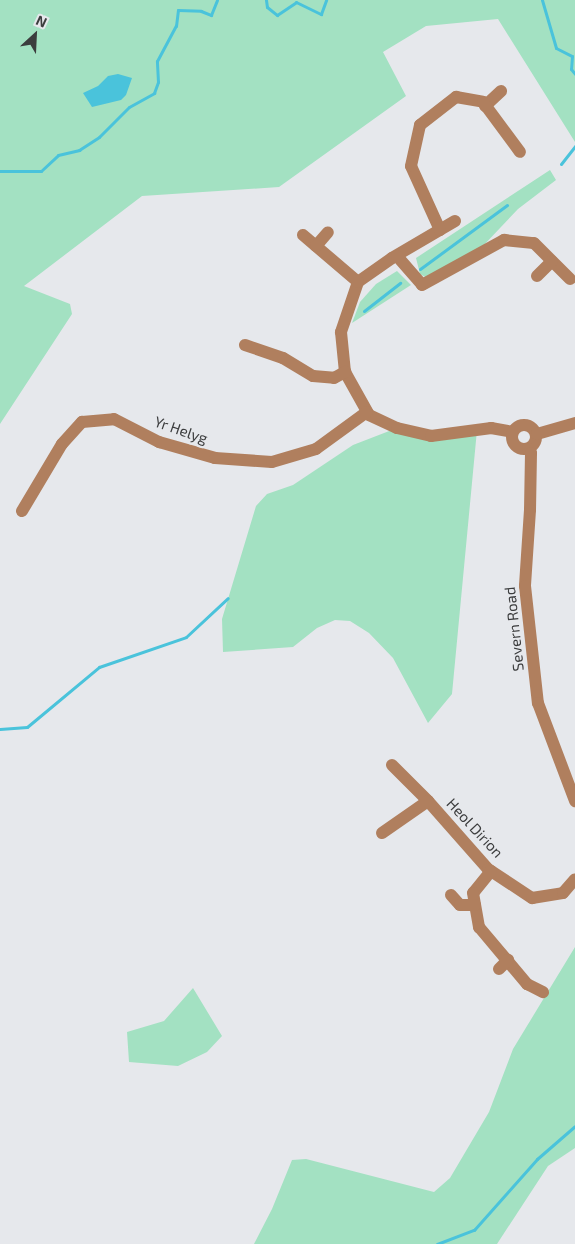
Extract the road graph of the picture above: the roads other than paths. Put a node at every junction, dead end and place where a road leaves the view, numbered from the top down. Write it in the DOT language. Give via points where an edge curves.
graph roads {
  1 [pos="501,91"];
  2 [pos="485,106"];
  3 [pos="520,152"];
  4 [pos="455,221"];
  5 [pos="440,230"];
  6 [pos="328,232"];
  7 [pos="303,235"];
  8 [pos="316,246"];
  9 [pos="397,256"];
  10 [pos="552,261"];
  11 [pos="537,276"];
  12 [pos="570,279"];
  13 [pos="358,282"];
  14 [pos="245,345"];
  15 [pos="345,372"];
  16 [pos="367,412"];
  17 [pos="575,423"];
  18 [pos="513,432"];
  19 [pos="537,434"];
  20 [pos="528,449"];
  21 [pos="22,511"];
  22 [pos="392,765"];
  23 [pos="428,801"];
  24 [pos="575,801"];
  25 [pos="382,833"];
  26 [pos="491,871"];
  27 [pos="575,879"];
  28 [pos="451,895"];
  29 [pos="475,905"];
  30 [pos="543,992"];
  1 -- 2 [label="street"];
  2 -- 3 [label="street"];
  2 -- 5 [label="street" via="483,102 456,97 420,125 411,166"];
  4 -- 5 [label="street"];
  5 -- 9 [label="street"];
  6 -- 8 [label="street"];
  7 -- 8 [label="street"];
  8 -- 13 [label="street"];
  9 -- 10 [label="street" via="422,285 504,240 534,243"];
  9 -- 13 [label="street"];
  10 -- 11 [label="street"];
  10 -- 12 [label="street"];
  13 -- 15 [label="street" via="341,332"];
  14 -- 15 [label="street" via="282,358 313,376 334,378"];
  15 -- 16 [label="street"];
  16 -- 18 [label="street" via="378,421 431,436 491,428"];
  16 -- 21 [label="street, Yr Helyg" via="316,449 272,462 215,458 159,442 114,419 82,422 62,444"];
  17 -- 19 [label="street"];
  18 -- 19 [label="street" via="526,424"];
  18 -- 20 [label="street" via="514,444 520,449"];
  19 -- 20 [label="street" via="536,442"];
  20 -- 24 [label="street, Severn Road" via="531,453 530,500 525,586 538,703"];
  22 -- 23 [label="street, Heol Dirion"];
  23 -- 25 [label="street, Heol Dirion"];
  23 -- 26 [label="street, Heol Dirion"];
  26 -- 27 [label="street, Heol Dirion" via="532,898 563,893"];
  26 -- 29 [label="street" via="473,893"];
  28 -- 29 [label="street" via="460,905"];
  29 -- 30 [label="street" via="479,927 503,965"];
}
